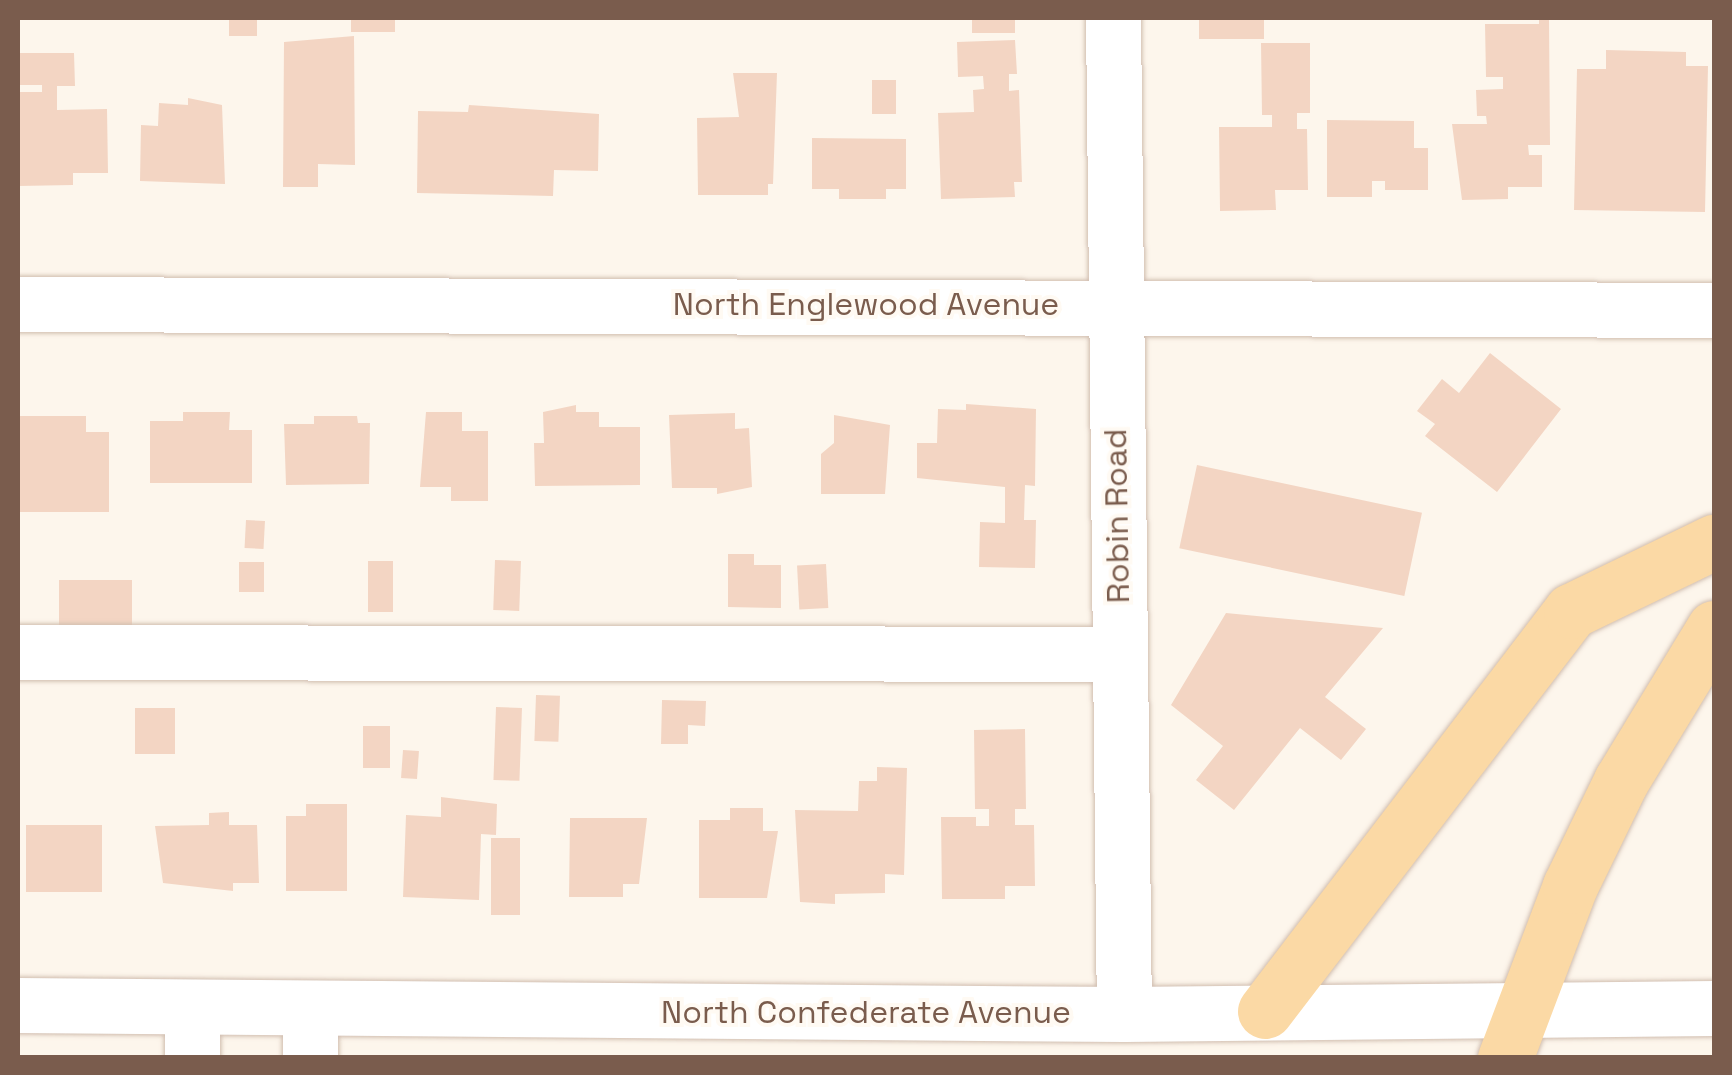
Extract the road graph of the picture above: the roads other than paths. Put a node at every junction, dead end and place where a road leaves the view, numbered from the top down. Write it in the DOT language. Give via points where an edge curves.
graph roads {
  1 [pos="1113,18"];
  2 [pos="18,304"];
  3 [pos="1114,304"];
  4 [pos="1714,310"];
  5 [pos="1714,542"];
  6 [pos="1714,628"];
  7 [pos="18,652"];
  8 [pos="1119,654"];
  9 [pos="18,1005"];
  10 [pos="1714,1008"];
  11 [pos="1265,1011"];
  12 [pos="1124,1014"];
  13 [pos="192,1032"];
  14 [pos="310,1033"];
  15 [pos="1513,1034"];
  16 [pos="1230,1058"];
  1 -- 3 [label="street, Robin Road"];
  2 -- 3 [label="street, North Englewood Avenue"];
  3 -- 4 [label="street, North Englewood Avenue"];
  3 -- 8 [label="street, Robin Road"];
  5 -- 11 [label="main road" via="1571,611"];
  6 -- 15 [label="main road" via="1621,782"];
  7 -- 8 [label="street"];
  8 -- 12 [label="street, Robin Road"];
  9 -- 13 [label="street, North Confederate Avenue"];
  10 -- 15 [label="street, North Confederate Avenue"];
  11 -- 12 [label="street, North Confederate Avenue"];
  11 -- 15 [label="street, North Confederate Avenue"];
  11 -- 16 [label="street"];
  12 -- 14 [label="street, North Confederate Avenue"];
  13 -- 14 [label="street, North Confederate Avenue"];
}
